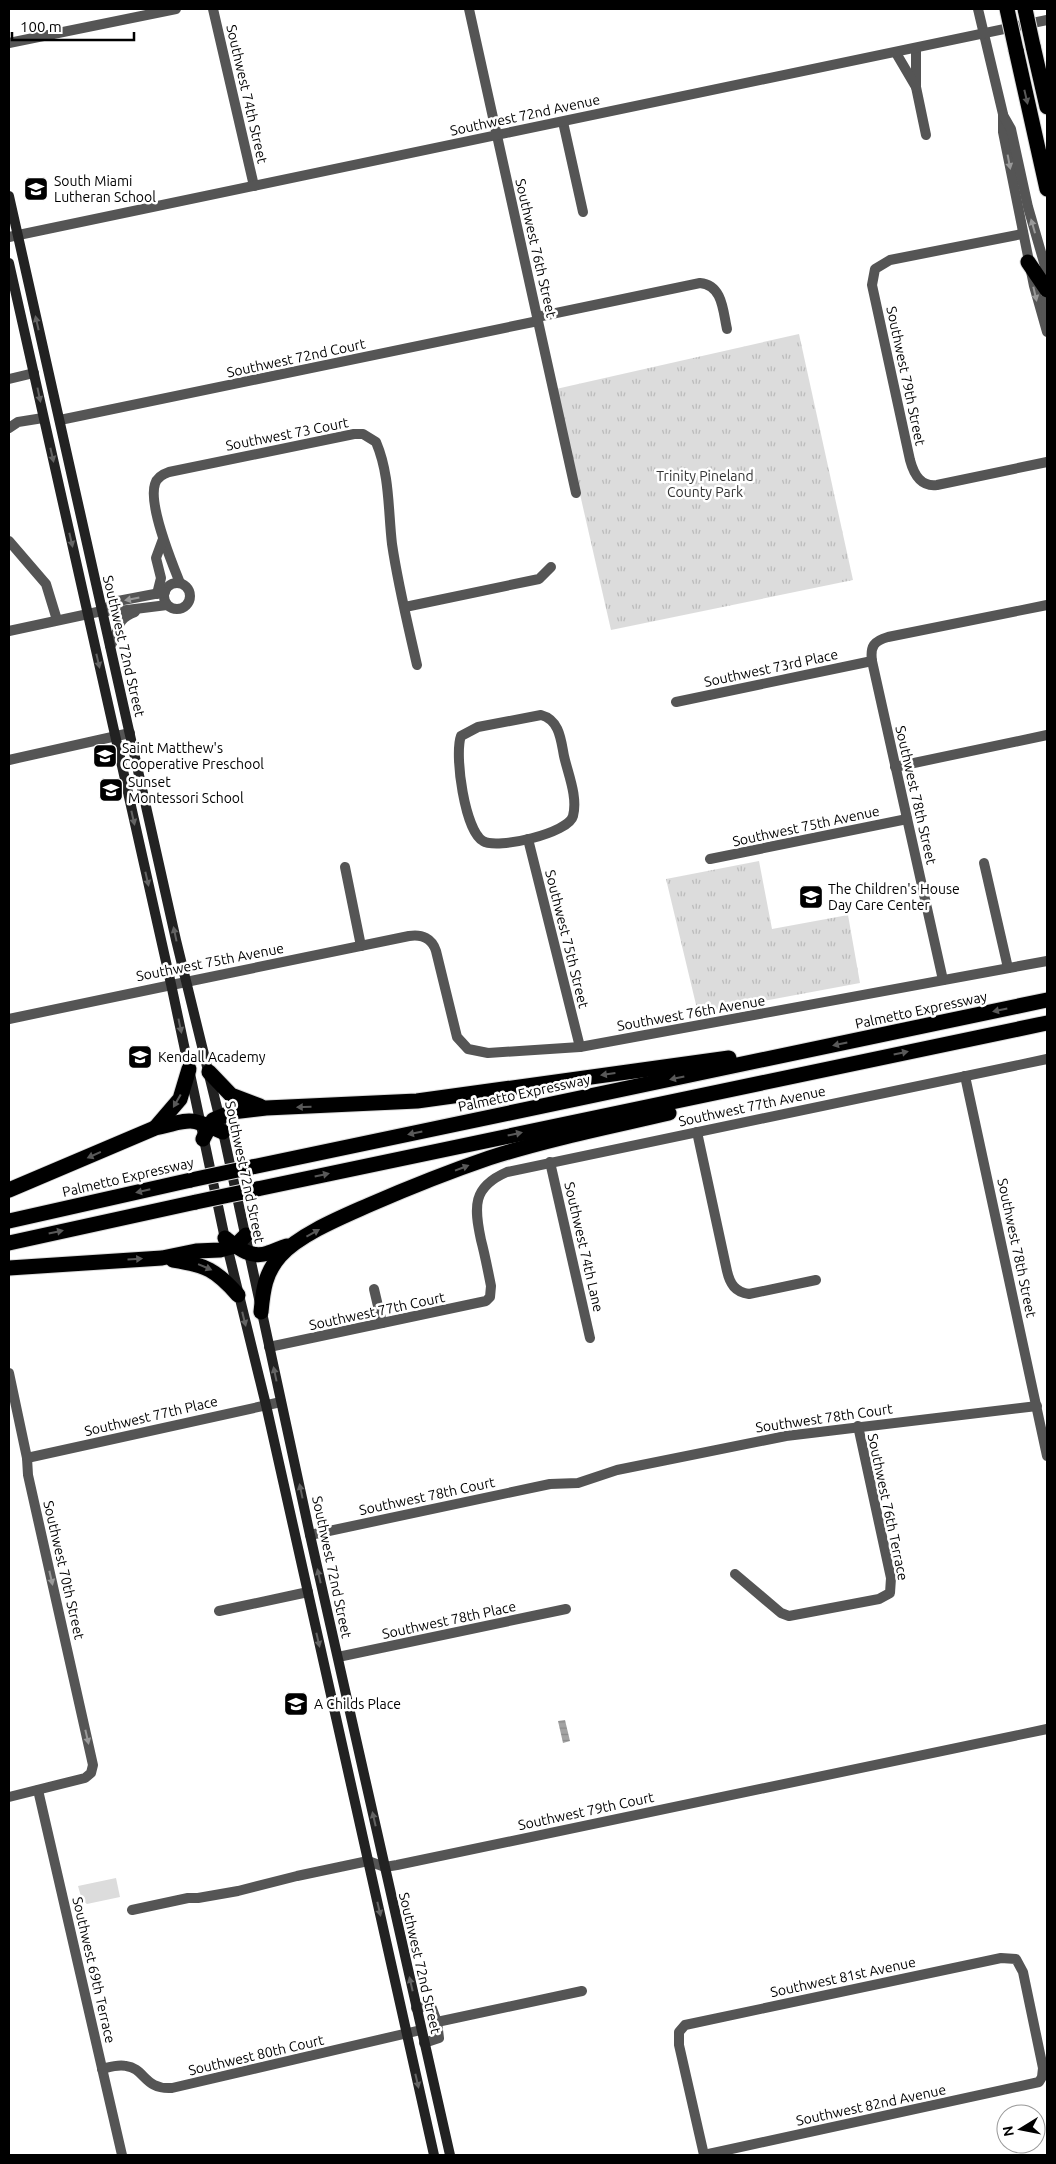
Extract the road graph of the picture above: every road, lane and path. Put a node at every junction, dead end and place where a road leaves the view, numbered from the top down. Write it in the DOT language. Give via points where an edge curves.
graph roads {
  1 [pos="176,9"];
  2 [pos="213,9"];
  3 [pos="469,9"];
  4 [pos="978,9"];
  5 [pos="1007,9"];
  6 [pos="1025,9"];
  7 [pos="1047,20"];
  8 [pos="984,34"];
  9 [pos="9,43"];
  10 [pos="916,49"];
  11 [pos="896,53"];
  12 [pos="918,70"];
  13 [pos="907,72"];
  14 [pos="916,88"];
  15 [pos="1047,107"];
  16 [pos="1003,114"];
  17 [pos="564,122"];
  18 [pos="926,134"];
  19 [pos="497,135"];
  20 [pos="254,186"];
  21 [pos="1047,189"];
  22 [pos="9,196"];
  23 [pos="583,212"];
  24 [pos="1022,234"];
  25 [pos="13,236"];
  26 [pos="1028,262"];
  27 [pos="9,263"];
  28 [pos="1047,272"];
  29 [pos="1047,290"];
  30 [pos="1047,296"];
  31 [pos="537,319"];
  32 [pos="727,329"];
  33 [pos="1046,329"];
  34 [pos="34,373"];
  35 [pos="9,379"];
  36 [pos="43,418"];
  37 [pos="60,420"];
  38 [pos="9,428"];
  39 [pos="63,435"];
  40 [pos="1047,462"];
  41 [pos="576,493"];
  42 [pos="163,539"];
  43 [pos="9,541"];
  44 [pos="170,554"];
  45 [pos="156,556"];
  46 [pos="550,567"];
  47 [pos="180,583"];
  48 [pos="161,593"];
  49 [pos="167,605"];
  50 [pos="1047,605"];
  51 [pos="405,607"];
  52 [pos="140,609"];
  53 [pos="102,611"];
  54 [pos="88,614"];
  55 [pos="57,620"];
  56 [pos="9,631"];
  57 [pos="110,646"];
  58 [pos="872,661"];
  59 [pos="417,665"];
  60 [pos="676,702"];
  61 [pos="130,733"];
  62 [pos="1047,735"];
  63 [pos="115,736"];
  64 [pos="9,760"];
  65 [pos="896,767"];
  66 [pos="907,819"];
  67 [pos="528,838"];
  68 [pos="155,842"];
  69 [pos="140,846"];
  70 [pos="710,859"];
  71 [pos="984,863"];
  72 [pos="345,867"];
  73 [pos="418,935"];
  74 [pos="361,946"];
  75 [pos="1047,961"];
  76 [pos="1008,968"];
  77 [pos="943,980"];
  78 [pos="186,982"];
  79 [pos="171,984"];
  80 [pos="1047,1000"];
  81 [pos="9,1019"];
  82 [pos="1047,1023"];
  83 [pos="580,1047"];
  84 [pos="1047,1059"];
  85 [pos="742,1064"];
  86 [pos="189,1069"];
  87 [pos="209,1072"];
  88 [pos="966,1076"];
  89 [pos="750,1086"];
  90 [pos="266,1108"];
  91 [pos="208,1125"];
  92 [pos="155,1128"];
  93 [pos="223,1132"];
  94 [pos="697,1132"];
  95 [pos="550,1162"];
  96 [pos="9,1190"];
  97 [pos="9,1221"];
  98 [pos="233,1242"];
  99 [pos="9,1243"];
  100 [pos="291,1246"];
  101 [pos="249,1254"];
  102 [pos="162,1258"];
  103 [pos="9,1268"];
  104 [pos="816,1280"];
  105 [pos="374,1289"];
  106 [pos="238,1295"];
  107 [pos="490,1297"];
  108 [pos="261,1312"];
  109 [pos="382,1324"];
  110 [pos="590,1338"];
  111 [pos="269,1347"];
  112 [pos="252,1351"];
  113 [pos="9,1373"];
  114 [pos="281,1402"];
  115 [pos="266,1405"];
  116 [pos="1037,1406"];
  117 [pos="858,1426"];
  118 [pos="1047,1456"];
  119 [pos="27,1458"];
  120 [pos="310,1535"];
  121 [pos="295,1538"];
  122 [pos="735,1574"];
  123 [pos="308,1592"];
  124 [pos="566,1610"];
  125 [pos="219,1611"];
  126 [pos="338,1657"];
  127 [pos="1047,1729"];
  128 [pos="38,1790"];
  129 [pos="9,1797"];
  130 [pos="368,1862"];
  131 [pos="385,1867"];
  132 [pos="132,1910"];
  133 [pos="582,1991"];
  134 [pos="416,2008"];
  135 [pos="437,2022"];
  136 [pos="421,2030"];
  137 [pos="407,2034"];
  138 [pos="424,2043"];
  139 [pos="102,2069"];
  140 [pos="1042,2077"];
  141 [pos="122,2155"];
  142 [pos="434,2155"];
  143 [pos="450,2155"];
  144 [pos="704,2155"];
  1 -- 9 [label="street"];
  2 -- 20 [label="street, Southwest 74th Street"];
  3 -- 19 [label="street, Southwest 76th Street"];
  4 -- 8 [label="street"];
  5 -- 21 [label="highway, one-way, bridge"];
  6 -- 15 [label="highway, bridge"];
  7 -- 8 [label="street, Southwest 72nd Avenue"];
  8 -- 10 [label="street, Southwest 72nd Avenue"];
  8 -- 16 [label="street"];
  10 -- 11 [label="street, Southwest 72nd Avenue"];
  10 -- 12 [label="street"];
  11 -- 13 [label="street"];
  11 -- 17 [label="street, Southwest 72nd Avenue"];
  12 -- 13 [label="street"];
  12 -- 14 [label="street"];
  13 -- 14 [label="street"];
  14 -- 18 [label="street"];
  16 -- 24 [label="street, one-way" via="1002,132"];
  28 -- 16 [label="street, one-way" via="1028,207 1011,129"];
  17 -- 19 [label="street, Southwest 72nd Avenue"];
  17 -- 23 [label="street"];
  19 -- 20 [label="street, Southwest 72nd Avenue"];
  19 -- 31 [label="street, Southwest 76th Street"];
  20 -- 25 [label="street, Southwest 72nd Avenue"];
  22 -- 25 [label="main road, Southwest 72nd Street"];
  24 -- 26 [label="street"];
  24 -- 40 [label="street, Southwest 79th Street" via="890,260 873,272 874,296 910,460 922,482 937,485"];
  37 -- 25 [label="main road, Southwest 72nd Street, one-way"];
  26 -- 29 [label="highway"];
  26 -- 33 [label="street, one-way"];
  27 -- 34 [label="main road, Southwest 72nd Street"];
  30 -- 33 [label="street"];
  31 -- 32 [label="street, Southwest 72nd Court" via="694,284 707,284 719,296"];
  31 -- 37 [label="street, Southwest 72nd Court"];
  31 -- 41 [label="street, Southwest 76th Street"];
  34 -- 35 [label="street"];
  34 -- 36 [label="main road, Southwest 72nd Street, one-way"];
  36 -- 38 [label="street" via="18,422"];
  36 -- 39 [label="main road"];
  36 -- 54 [label="main road, Southwest 72nd Street, one-way"];
  37 -- 39 [label="main road, Southwest 72nd Street"];
  39 -- 53 [label="main road, Southwest 72nd Street"];
  42 -- 44 [label="street, Southwest 73 Court"];
  42 -- 45 [label="street"];
  42 -- 51 [label="street, Southwest 73 Court" via="154,489 158,478 164,474 363,434 376,442 379,449 388,488 392,544"];
  43 -- 55 [label="street" via="46,584"];
  44 -- 45 [label="street"];
  44 -- 47 [label="street, Southwest 73 Court"];
  45 -- 48 [label="street"];
  46 -- 51 [label="street" via="539,579"];
  47 -- 48 [label="street"];
  47 -- 49 [label="street" via="189,591 189,602 177,609"];
  48 -- 49 [label="street"];
  48 -- 53 [label="street, one-way" via="118,602"];
  49 -- 52 [label="street"];
  50 -- 58 [label="street, Southwest 78th Street" via="888,637 873,645"];
  51 -- 59 [label="street"];
  52 -- 53 [label="street"];
  52 -- 57 [label="street" via="121,621 116,639"];
  53 -- 54 [label="street"];
  53 -- 57 [label="main road, Southwest 72nd Street"];
  54 -- 55 [label="street"];
  54 -- 63 [label="main road, Southwest 72nd Street, one-way"];
  55 -- 56 [label="street"];
  57 -- 61 [label="main road, Southwest 72nd Street"];
  58 -- 60 [label="street, Southwest 73rd Place"];
  58 -- 65 [label="street, Southwest 78th Street"];
  61 -- 63 [label="street"];
  61 -- 68 [label="main road, Southwest 72nd Street"];
  62 -- 65 [label="street"];
  63 -- 64 [label="street"];
  63 -- 69 [label="main road, Southwest 72nd Street, one-way"];
  65 -- 66 [label="street, Southwest 78th Street"];
  66 -- 70 [label="street, Southwest 75th Avenue"];
  66 -- 77 [label="street, Southwest 78th Street"];
  67 -- 67 [label="street" via="564,827 573,815 573,795 559,733 545,716 478,727 460,738 459,769 476,836 491,844"];
  67 -- 83 [label="street, Southwest 75th Street"];
  68 -- 69 [label="main road"];
  78 -- 68 [label="main road, Southwest 72nd Street, one-way"];
  69 -- 79 [label="main road, Southwest 72nd Street, one-way"];
  71 -- 76 [label="street"];
  72 -- 74 [label="street"];
  73 -- 74 [label="street, Southwest 75th Avenue"];
  73 -- 83 [label="street, Southwest 76th Avenue" via="434,944 454,1028 466,1048 493,1053"];
  74 -- 78 [label="street, Southwest 75th Avenue"];
  75 -- 76 [label="street, Southwest 76th Avenue"];
  76 -- 77 [label="street, Southwest 76th Avenue"];
  77 -- 83 [label="street, Southwest 76th Avenue"];
  78 -- 79 [label="street, Southwest 75th Avenue"];
  78 -- 87 [label="main road, Southwest 72nd Street"];
  79 -- 81 [label="street, Southwest 75th Avenue"];
  79 -- 86 [label="main road, Southwest 72nd Street, one-way"];
  80 -- 85 [label="highway, Palmetto Expressway, one-way"];
  89 -- 82 [label="highway, one-way"];
  84 -- 88 [label="street, Southwest 77th Avenue"];
  85 -- 90 [label="highway, one-way" via="728,1058 424,1100"];
  85 -- 97 [label="highway, Palmetto Expressway, one-way, bridge"];
  86 -- 91 [label="main road, Southwest 72nd Street"];
  86 -- 92 [label="highway, one-way" via="180,1099"];
  87 -- 90 [label="highway" via="231,1095"];
  87 -- 91 [label="main road, Southwest 72nd Street"];
  88 -- 94 [label="street, Southwest 77th Avenue"];
  88 -- 116 [label="street, Southwest 78th Street"];
  99 -- 89 [label="highway, one-way, bridge"];
  100 -- 89 [label="highway, one-way" via="352,1213 489,1158 712,1102"];
  90 -- 91 [label="highway"];
  91 -- 92 [label="highway" via="184,1120"];
  91 -- 93 [label="highway"];
  91 -- 98 [label="main road, Southwest 72nd Street"];
  92 -- 96 [label="highway, one-way"];
  93 -- 98 [label="main road, Southwest 72nd Street"];
  94 -- 95 [label="street, Southwest 77th Avenue"];
  94 -- 104 [label="street" via="728,1276 733,1286 740,1292 753,1293"];
  95 -- 107 [label="street, Southwest 77th Avenue" via="513,1170 495,1178 481,1191 477,1202 478,1222 491,1286"];
  95 -- 110 [label="street, Southwest 74th Lane"];
  98 -- 101 [label="highway"];
  98 -- 102 [label="highway"];
  98 -- 106 [label="main road, Southwest 72nd Street"];
  100 -- 101 [label="highway" via="265,1254"];
  100 -- 108 [label="highway" via="267,1276"];
  101 -- 108 [label="main road, Southwest 72nd Street"];
  103 -- 102 [label="highway, one-way"];
  102 -- 106 [label="highway, one-way" via="206,1266 222,1277"];
  105 -- 109 [label="street"];
  106 -- 112 [label="main road, Southwest 72nd Street, one-way"];
  107 -- 109 [label="street, Southwest 77th Court" via="478,1304"];
  108 -- 111 [label="main road, Southwest 72nd Street"];
  109 -- 111 [label="street, Southwest 77th Court"];
  111 -- 112 [label="main road"];
  114 -- 111 [label="main road, Southwest 72nd Street, one-way"];
  112 -- 115 [label="main road, Southwest 72nd Street"];
  113 -- 119 [label="street, Southwest 70th Street"];
  114 -- 115 [label="street, Southwest 77th Place"];
  120 -- 114 [label="main road, Southwest 72nd Street, one-way"];
  115 -- 119 [label="street, Southwest 77th Place"];
  115 -- 121 [label="main road, Southwest 72nd Street"];
  116 -- 117 [label="street, Southwest 78th Court"];
  116 -- 118 [label="street, Southwest 78th Street"];
  117 -- 120 [label="street, Southwest 78th Court" via="774,1438 617,1470 600,1470 550,1484"];
  117 -- 122 [label="street, Southwest 76th Terrace" via="890,1578 890,1593 879,1599 789,1616 781,1613"];
  119 -- 128 [label="street, Southwest 70th Street, one-way" via="92,1756 91,1773 86,1778"];
  120 -- 121 [label="main road"];
  126 -- 120 [label="main road, Southwest 72nd Street, one-way"];
  121 -- 123 [label="main road, Southwest 72nd Street"];
  123 -- 125 [label="street"];
  123 -- 130 [label="main road, Southwest 72nd Street, one-way"];
  124 -- 126 [label="street, Southwest 78th Place"];
  131 -- 126 [label="main road, Southwest 72nd Street, one-way"];
  127 -- 131 [label="street, Southwest 79th Court"];
  128 -- 129 [label="street"];
  128 -- 139 [label="street, Southwest 69th Terrace"];
  130 -- 131 [label="street, Southwest 79th Court"];
  130 -- 132 [label="street, Southwest 79th Court" via="238,1891"];
  130 -- 137 [label="main road, Southwest 72nd Street, one-way"];
  134 -- 131 [label="main road, Southwest 72nd Street, one-way"];
  133 -- 135 [label="street"];
  134 -- 135 [label="street" via="431,2006"];
  134 -- 136 [label="main road, Southwest 72nd Street"];
  135 -- 138 [label="street" via="439,2038"];
  136 -- 137 [label="street, Southwest 80th Court"];
  136 -- 138 [label="main road, Southwest 72nd Street"];
  137 -- 139 [label="street, Southwest 80th Court" via="172,2088 156,2086 129,2066"];
  137 -- 142 [label="main road, Southwest 72nd Street, one-way"];
  138 -- 143 [label="main road, Southwest 72nd Street"];
  139 -- 141 [label="street, Southwest 69th Terrace"];
  140 -- 144 [label="street, Southwest 82nd Avenue" via="1039,2082 1029,2085"];
  140 -- 144 [label="street, Southwest 81st Avenue" via="1043,2068 1023,1972 1014,1958 1001,1958 695,2022 680,2030 680,2049"];
}
